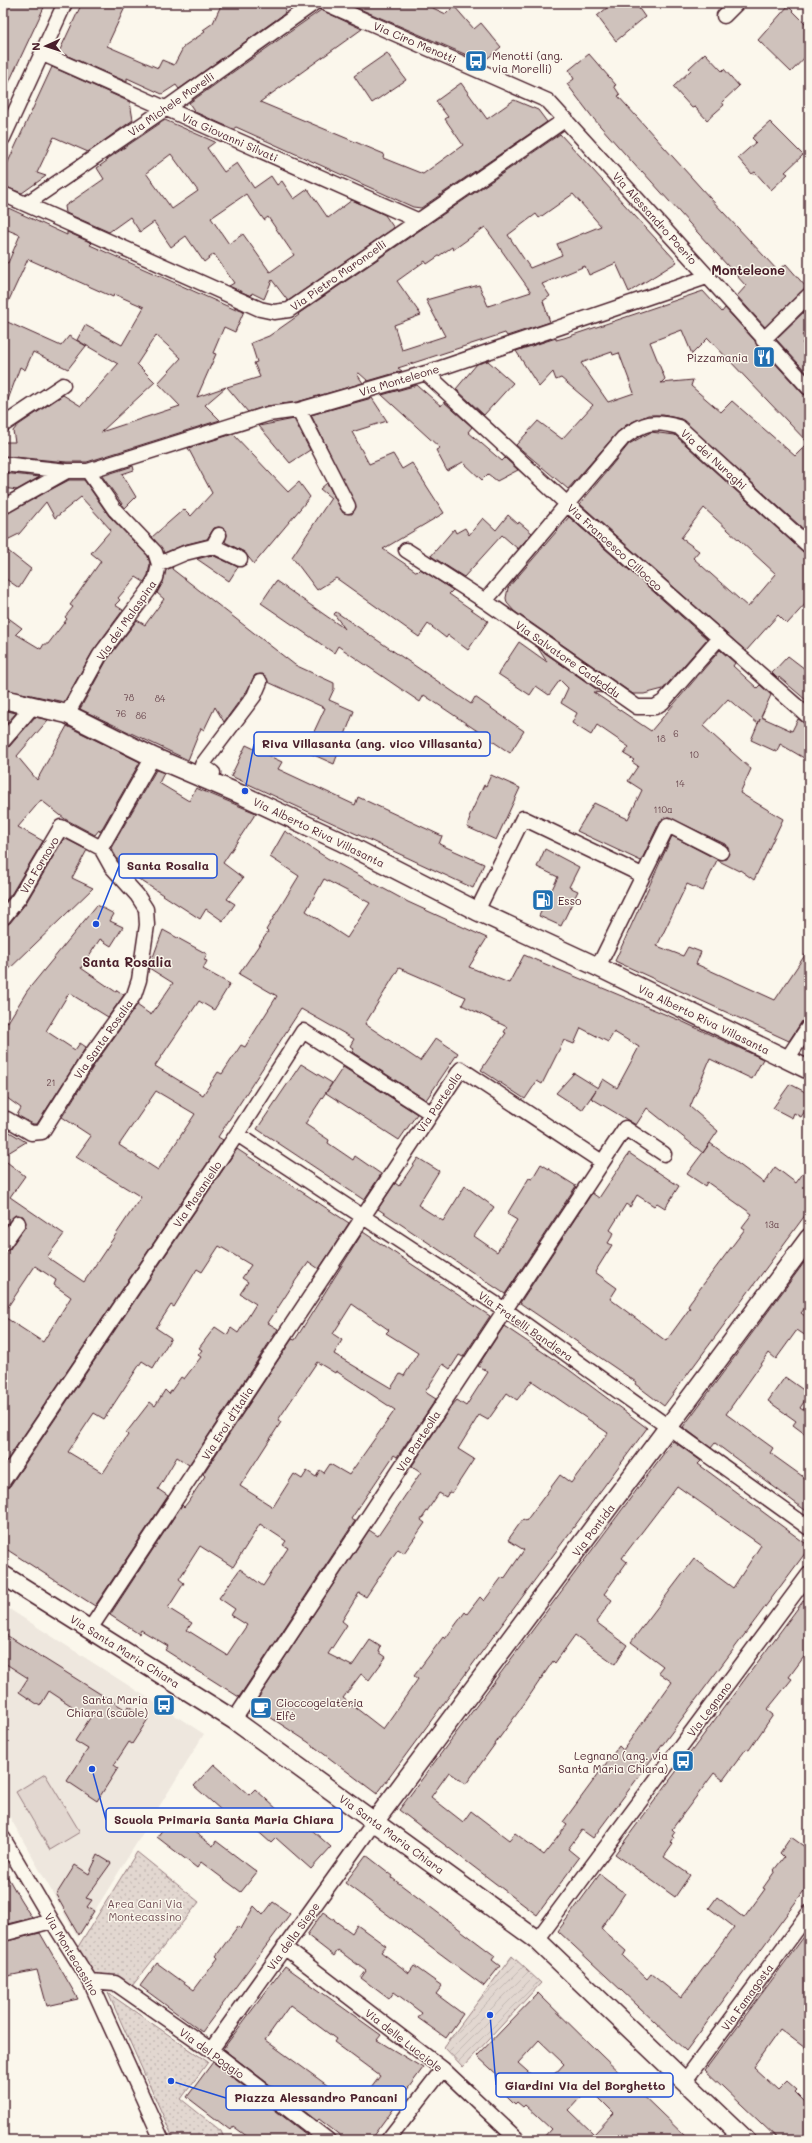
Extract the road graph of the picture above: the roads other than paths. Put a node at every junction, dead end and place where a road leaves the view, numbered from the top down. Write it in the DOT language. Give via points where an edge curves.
graph roads {
  1 [pos="66,3"];
  2 [pos="314,3"];
  3 [pos="325,3"];
  4 [pos="737,3"];
  5 [pos="724,16"];
  6 [pos="43,54"];
  7 [pos="165,109"];
  8 [pos="566,119"];
  9 [pos="3,138"];
  10 [pos="3,194"];
  11 [pos="26,204"];
  12 [pos="417,220"];
  13 [pos="707,277"];
  14 [pos="809,295"];
  15 [pos="763,340"];
  16 [pos="426,372"];
  17 [pos="63,385"];
  18 [pos="809,388"];
  19 [pos="299,410"];
  20 [pos="3,425"];
  21 [pos="3,464"];
  22 [pos="67,471"];
  23 [pos="88,471"];
  24 [pos="567,504"];
  25 [pos="348,506"];
  26 [pos="3,507"];
  27 [pos="809,546"];
  28 [pos="406,550"];
  29 [pos="240,559"];
  30 [pos="159,564"];
  31 [pos="486,601"];
  32 [pos="719,638"];
  33 [pos="260,682"];
  34 [pos="3,699"];
  35 [pos="33,706"];
  36 [pos="67,714"];
  37 [pos="809,717"];
  38 [pos="3,741"];
  39 [pos="153,757"];
  40 [pos="207,781"];
  41 [pos="101,848"];
  42 [pos="721,852"];
  43 [pos="642,875"];
  44 [pos="477,911"];
  45 [pos="3,918"];
  46 [pos="598,967"];
  47 [pos="809,1026"];
  48 [pos="787,1059"];
  49 [pos="809,1070"];
  50 [pos="431,1113"];
  51 [pos="3,1120"];
  52 [pos="237,1134"];
  53 [pos="664,1154"];
  54 [pos="602,1162"];
  55 [pos="364,1216"];
  56 [pos="18,1223"];
  57 [pos="809,1238"];
  58 [pos="3,1244"];
  59 [pos="504,1310"];
  60 [pos="670,1427"];
  61 [pos="3,1481"];
  62 [pos="809,1528"];
  63 [pos="809,1574"];
  64 [pos="3,1575"];
  65 [pos="90,1630"];
  66 [pos="234,1720"];
  67 [pos="375,1821"];
  68 [pos="3,1838"];
  69 [pos="809,1913"];
  70 [pos="52,1921"];
  71 [pos="3,1934"];
  72 [pos="537,1940"];
  73 [pos="284,1947"];
  74 [pos="90,1981"];
  75 [pos="211,2050"];
  76 [pos="444,2070"];
  77 [pos="684,2082"];
  78 [pos="162,2140"];
  79 [pos="328,2140"];
  80 [pos="388,2140"];
  81 [pos="518,2140"];
  82 [pos="746,2140"];
  1 -- 6 [label="street"];
  2 -- 7 [label="street, Via Michele Morelli"];
  3 -- 8 [label="street, Via Ciro Menotti" via="525,89 548,101"];
  4 -- 5 [label="street"];
  6 -- 7 [label="street, Via Giovanni Silvati"];
  6 -- 9 [label="street"];
  7 -- 11 [label="street, Via Michele Morelli"];
  7 -- 12 [label="street, Via Giovanni Silvati"];
  8 -- 12 [label="street, Via Pietro Maroncelli"];
  8 -- 13 [label="street, Via Alessandro Poerio"];
  10 -- 11 [label="street, Via Pietro Maroncelli"];
  11 -- 12 [label="street, Via Pietro Maroncelli" via="260,310 274,312 289,310"];
  13 -- 15 [label="street, Via Alessandro Poerio"];
  13 -- 16 [label="street, Via Monteleone"];
  14 -- 15 [label="street"];
  15 -- 18 [label="street, Via Alessandro Poerio"];
  16 -- 19 [label="street, Via Monteleone"];
  16 -- 24 [label="street, Via Francesco Cillocco"];
  17 -- 20 [label="street"];
  19 -- 23 [label="street, Via Monteleone" via="268,414"];
  19 -- 25 [label="street"];
  21 -- 22 [label="street, Via Monteleone"];
  22 -- 23 [label="street, Via Monteleone"];
  22 -- 26 [label="street"];
  23 -- 30 [label="street" via="115,510 155,552"];
  24 -- 27 [label="street, Via dei Nuraghi" via="623,438 639,426 661,422 679,427"];
  24 -- 31 [label="street, Via dei Nuraghi"];
  24 -- 32 [label="street, Via Francesco Cillocco"];
  28 -- 31 [label="street, Via Salvatore Cadeddu"];
  29 -- 30 [label="street" via="216,540"];
  30 -- 36 [label="street, Via dei Malaspina" via="156,578 149,590 100,655"];
  31 -- 32 [label="street, Via Salvatore Cadeddu" via="637,706 655,706 663,702"];
  32 -- 37 [label="street, Via Francesco Cillocco"];
  33 -- 40 [label="street" via="254,696 202,765 213,773"];
  34 -- 35 [label="street, Via Alberto Riva Villasanta"];
  35 -- 36 [label="street, Via Alberto Riva Villasanta"];
  35 -- 38 [label="street"];
  36 -- 39 [label="street, Via Alberto Riva Villasanta"];
  39 -- 40 [label="street, Via Alberto Riva Villasanta"];
  39 -- 41 [label="street"];
  40 -- 44 [label="street, Via Alberto Riva Villasanta" via="340,841"];
  41 -- 45 [label="street, Via Fornovo" via="61,827"];
  41 -- 51 [label="street, Via Santa Rosalia" via="111,866 146,909 147,925 139,980 134,995 88,1059 42,1132 32,1133 7,1119"];
  42 -- 43 [label="street" via="668,825"];
  43 -- 44 [label="street" via="523,818"];
  43 -- 46 [label="street"];
  44 -- 46 [label="street, Via Alberto Riva Villasanta"];
  46 -- 48 [label="street, Via Alberto Riva Villasanta"];
  47 -- 48 [label="street"];
  48 -- 49 [label="street, Via Alberto Riva Villasanta"];
  50 -- 52 [label="street, Via Masaniello" via="303,1031"];
  50 -- 54 [label="street, Via Parteolla" via="461,1068"];
  50 -- 55 [label="street, Via Parteolla"];
  52 -- 55 [label="street, Via Fratelli Bandiera"];
  52 -- 61 [label="street, Via Masaniello"];
  53 -- 54 [label="street, Via Parteolla" via="625,1128"];
  54 -- 59 [label="street, Via Parteolla"];
  55 -- 59 [label="street, Via Fratelli Bandiera"];
  55 -- 65 [label="street, Via Eroi d'Italia"];
  56 -- 58 [label="street"];
  57 -- 60 [label="street, Via Pontida"];
  59 -- 60 [label="street, Via Fratelli Bandiera"];
  59 -- 66 [label="street, Via Parteolla"];
  60 -- 62 [label="street, Via Fratelli Bandiera"];
  60 -- 67 [label="street, Via Pontida"];
  63 -- 72 [label="street, Via Legnano"];
  64 -- 65 [label="street, Via Santa Maria Chiara"];
  65 -- 66 [label="street, Via Santa Maria Chiara"];
  66 -- 67 [label="street, Via Santa Maria Chiara"];
  67 -- 72 [label="street, Via Santa Maria Chiara"];
  67 -- 73 [label="street, Via della Siepe"];
  68 -- 70 [label="street, Via Montecassino"];
  69 -- 77 [label="street, Via Famagosta"];
  70 -- 71 [label="street"];
  70 -- 74 [label="street, Via Montecassino"];
  72 -- 77 [label="street, Via Santa Maria Chiara"];
  73 -- 75 [label="street, Via della Siepe"];
  73 -- 76 [label="street, Via delle Lucciole"];
  74 -- 75 [label="street, Via del Poggio" via="115,1983"];
  74 -- 78 [label="street, Via Montecassino"];
  75 -- 79 [label="street, Via del Poggio"];
  76 -- 80 [label="street"];
  76 -- 81 [label="street, Via delle Lucciole"];
  77 -- 82 [label="street, Via Santa Maria Chiara"];
}
